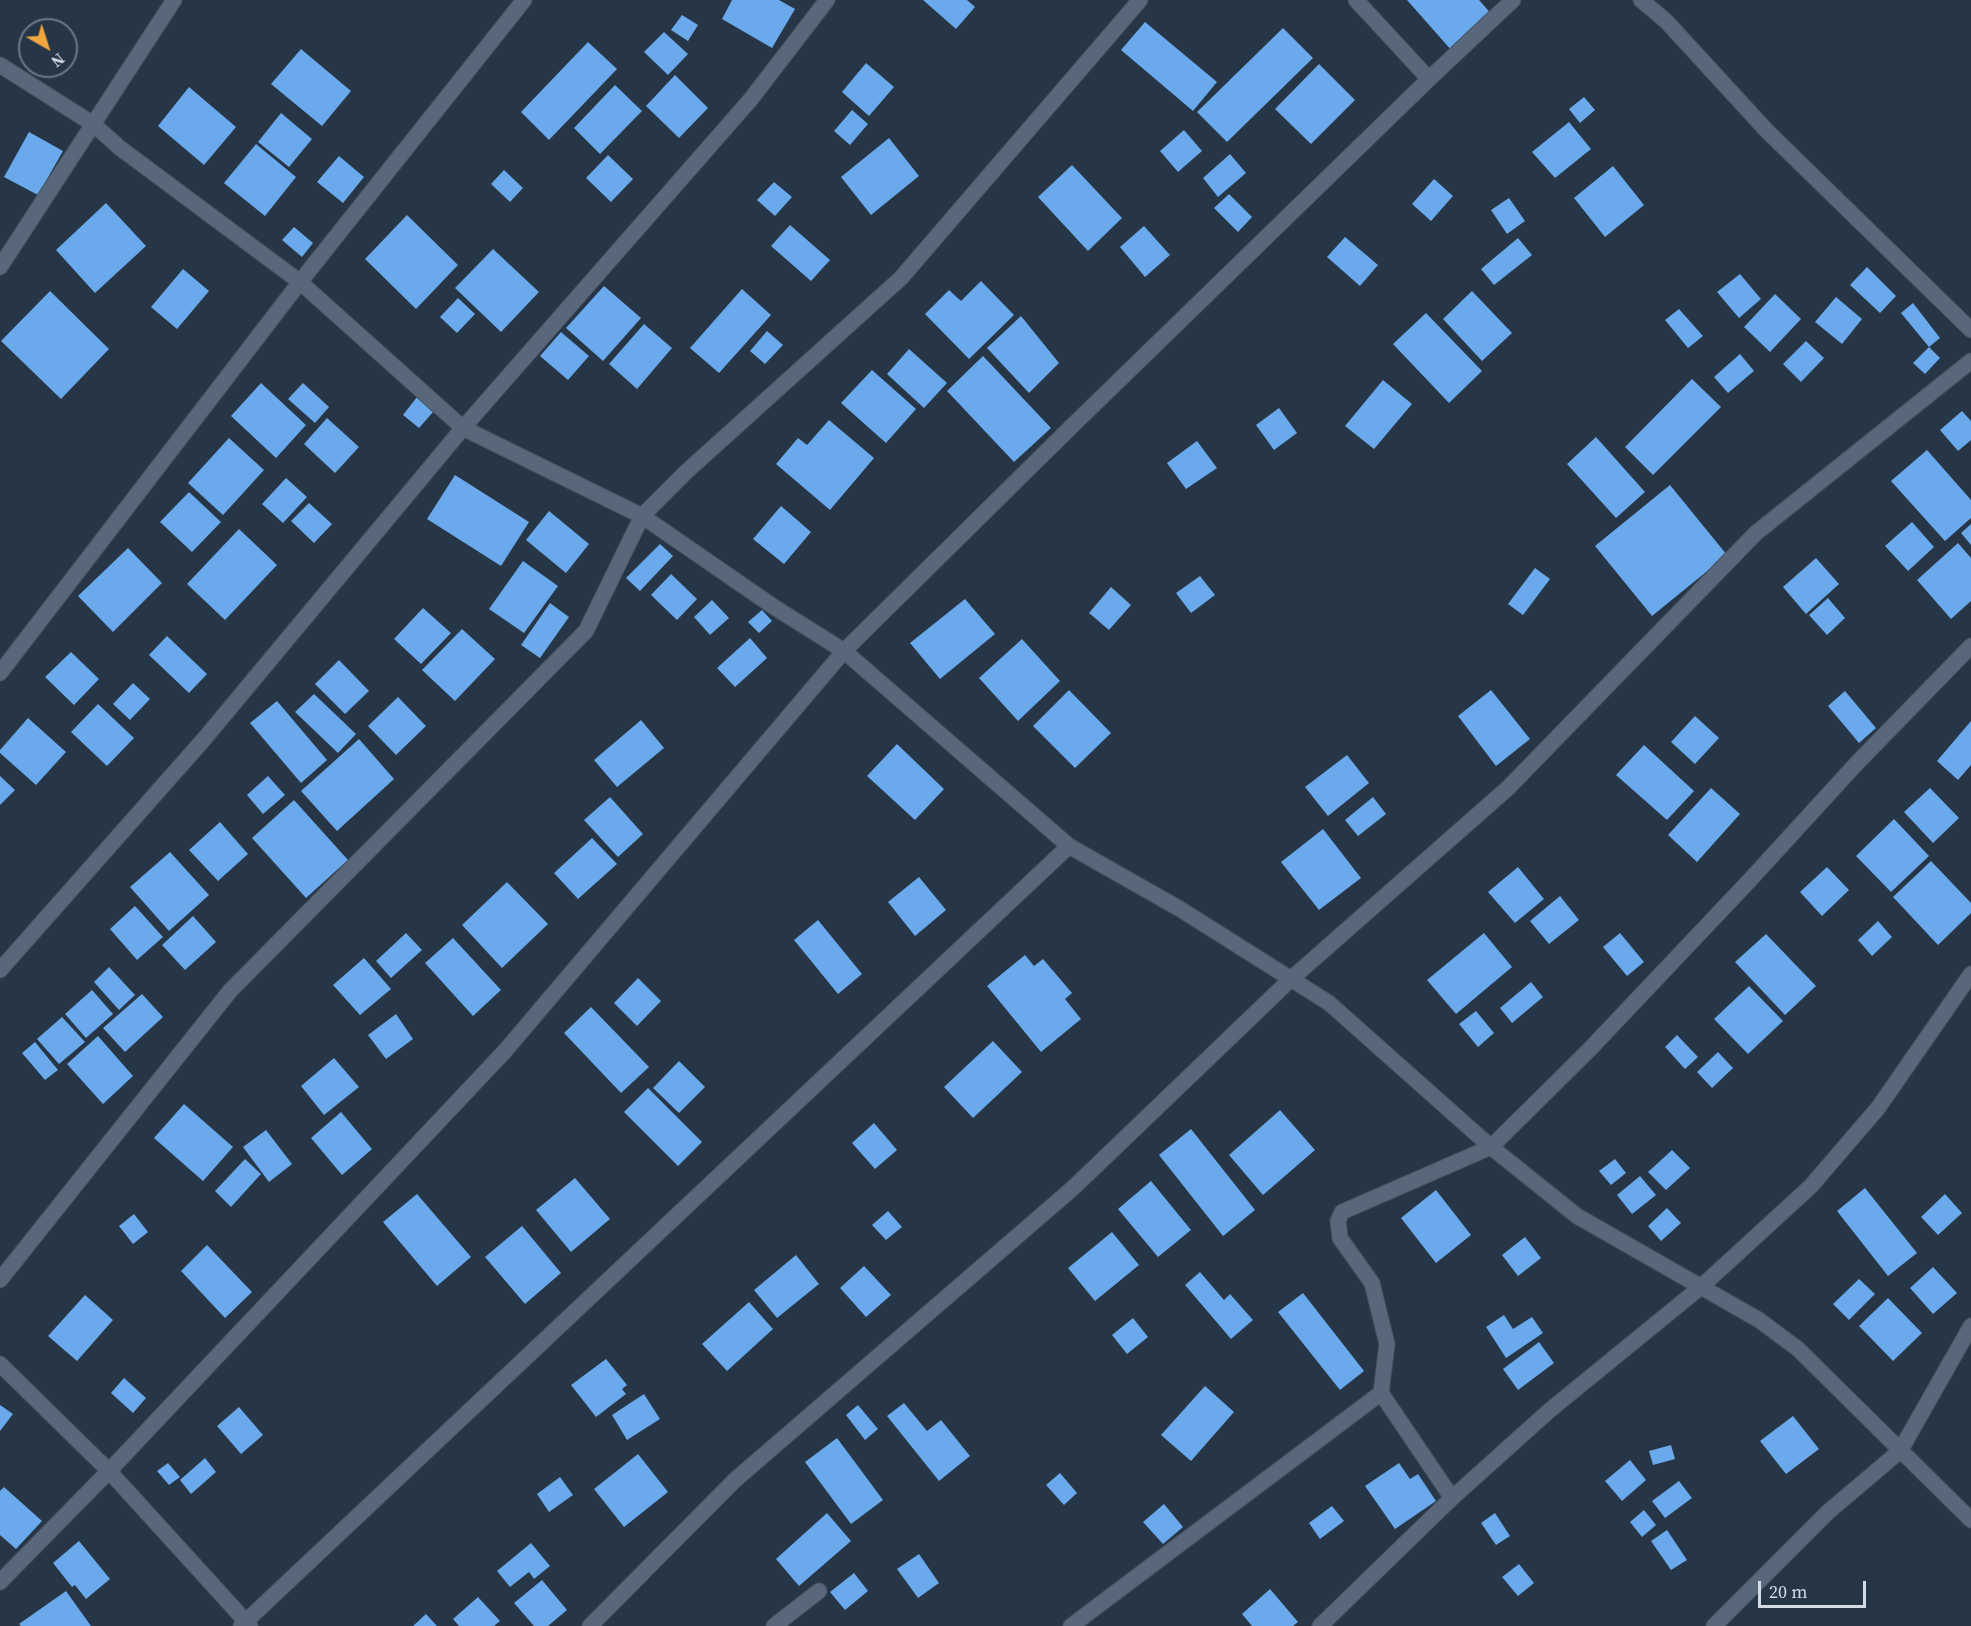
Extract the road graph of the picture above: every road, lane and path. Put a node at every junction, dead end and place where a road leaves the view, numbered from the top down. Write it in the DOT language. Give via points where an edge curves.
graph roads {
  1 [pos="174,0"];
  2 [pos="524,0"];
  3 [pos="827,0"];
  4 [pos="1140,0"];
  5 [pos="1356,0"];
  6 [pos="1513,0"];
  7 [pos="1641,0"];
  8 [pos="0,65"];
  9 [pos="1429,79"];
  10 [pos="93,124"];
  11 [pos="0,267"];
  12 [pos="300,282"];
  13 [pos="1971,330"];
  14 [pos="1971,361"];
  15 [pos="463,428"];
  16 [pos="642,516"];
  17 [pos="1971,646"];
  18 [pos="844,651"];
  19 [pos="0,673"];
  20 [pos="1069,846"];
  21 [pos="0,970"];
  22 [pos="1971,974"];
  23 [pos="1291,979"];
  24 [pos="1491,1147"];
  25 [pos="0,1280"];
  26 [pos="1702,1286"];
  27 [pos="1971,1326"];
  28 [pos="0,1364"];
  29 [pos="1381,1393"];
  30 [pos="1900,1451"];
  31 [pos="109,1471"];
  32 [pos="1452,1498"];
  33 [pos="1971,1520"];
  34 [pos="0,1582"];
  35 [pos="819,1591"];
  36 [pos="246,1624"];
  37 [pos="590,1626"];
  38 [pos="774,1626"];
  39 [pos="1071,1626"];
  40 [pos="1320,1626"];
  41 [pos="1714,1626"];
  1 -- 10 [label="street"];
  2 -- 12 [label="street"];
  3 -- 15 [label="street" via="751,99"];
  4 -- 16 [label="street" via="901,278"];
  5 -- 9 [label="street"];
  6 -- 9 [label="street"];
  7 -- 13 [label="street" via="1666,21 1767,131"];
  8 -- 10 [label="street"];
  9 -- 18 [label="street"];
  10 -- 11 [label="street"];
  10 -- 12 [label="street"];
  12 -- 15 [label="street"];
  12 -- 19 [label="street"];
  14 -- 23 [label="street" via="1756,533 1508,788"];
  15 -- 16 [label="street"];
  15 -- 21 [label="street" via="205,738"];
  16 -- 18 [label="street"];
  16 -- 25 [label="street" via="586,631 230,991"];
  17 -- 24 [label="street" via="1590,1049"];
  18 -- 20 [label="street"];
  18 -- 31 [label="street" via="505,1051"];
  20 -- 23 [label="street" via="1180,909"];
  20 -- 36 [label="street"];
  22 -- 26 [label="street" via="1878,1108 1811,1186"];
  23 -- 24 [label="street" via="1329,1003"];
  23 -- 37 [label="street" via="1073,1188 735,1480"];
  24 -- 26 [label="street" via="1577,1216"];
  24 -- 29 [label="street" via="1342,1212 1338,1221 1340,1238 1372,1283 1387,1344"];
  26 -- 30 [label="street" via="1798,1349"];
  26 -- 32 [label="street" via="1550,1410"];
  27 -- 30 [label="street"];
  28 -- 31 [label="street"];
  29 -- 32 [label="street"];
  29 -- 39 [label="street"];
  30 -- 33 [label="street"];
  30 -- 41 [label="street" via="1828,1512"];
  31 -- 34 [label="street"];
  31 -- 36 [label="street"];
  32 -- 40 [label="street"];
  35 -- 38 [label="street"];
}
